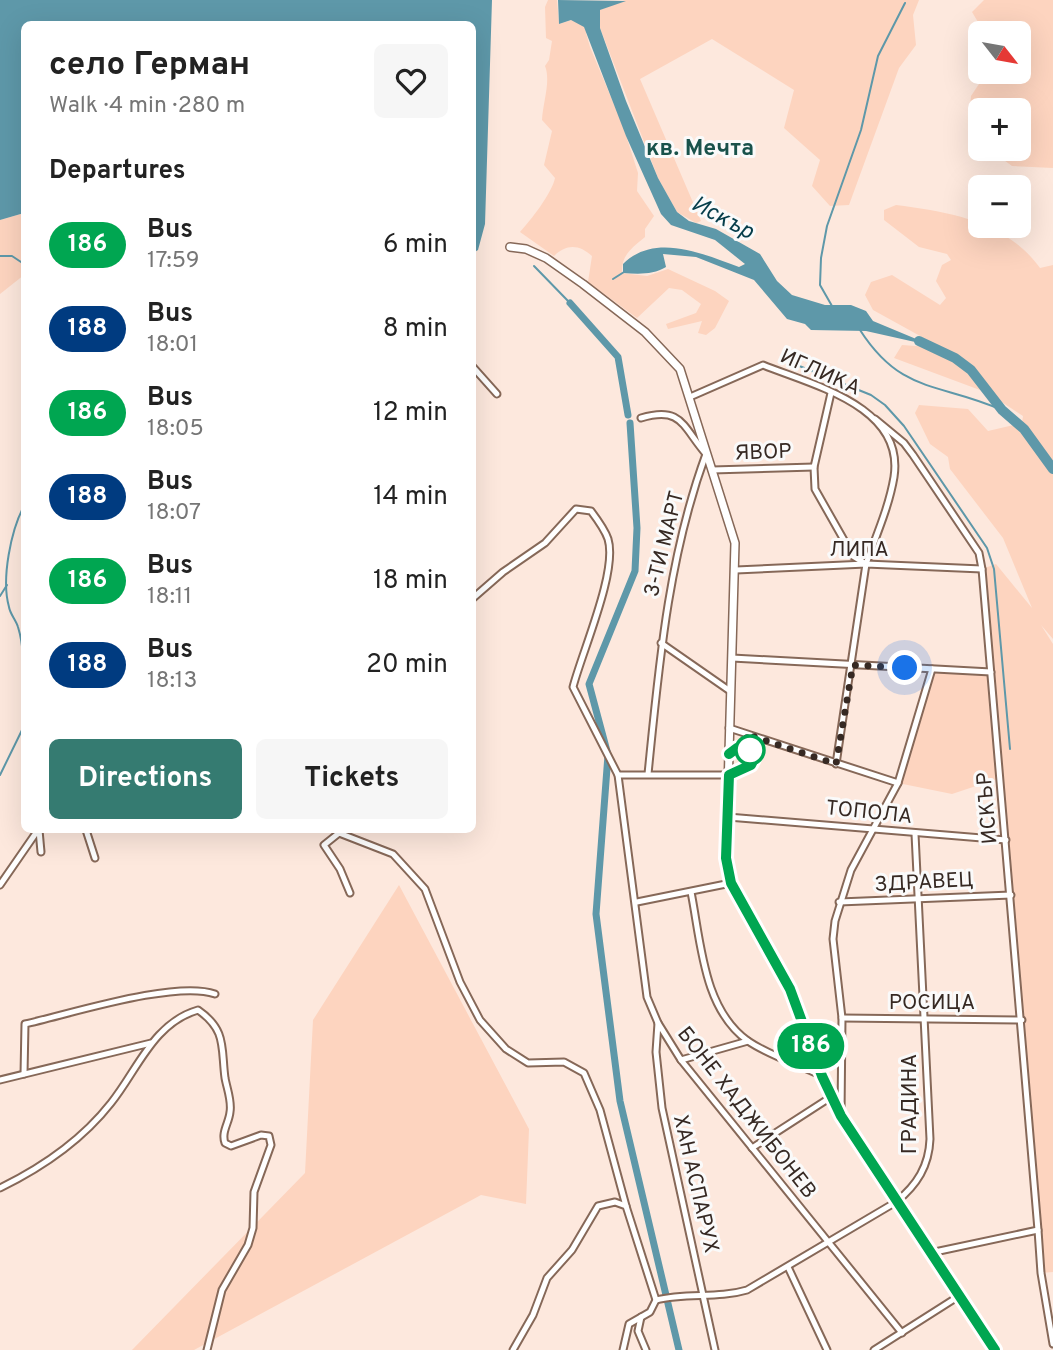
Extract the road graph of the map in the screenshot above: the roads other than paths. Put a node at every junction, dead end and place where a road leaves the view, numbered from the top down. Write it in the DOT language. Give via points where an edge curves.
graph roads {
  1 [pos="510,247"];
  2 [pos="476,370"];
  3 [pos="831,393"];
  4 [pos="497,394"];
  5 [pos="690,397"];
  6 [pos="641,418"];
  7 [pos="876,419"];
  8 [pos="706,454"];
  9 [pos="814,467"];
  10 [pos="712,470"];
  11 [pos="866,564"];
  12 [pos="982,569"];
  13 [pos="736,570"];
  14 [pos="476,596"];
  15 [pos="661,643"];
  16 [pos="732,658"];
  17 [pos="853,665"];
  18 [pos="932,669"];
  19 [pos="991,672"];
  20 [pos="730,691"];
  21 [pos="729,728"];
  22 [pos="836,764"];
  23 [pos="648,774"];
  24 [pos="618,775"];
  25 [pos="729,775"];
  26 [pos="898,783"];
  27 [pos="727,817"];
  28 [pos="871,828"];
  29 [pos="37,833"];
  30 [pos="39,833"];
  31 [pos="87,833"];
  32 [pos="915,834"];
  33 [pos="1006,839"];
  34 [pos="41,852"];
  35 [pos="95,858"];
  36 [pos="731,883"];
  37 [pos="0,885"];
  38 [pos="350,892"];
  39 [pos="691,892"];
  40 [pos="1011,895"];
  41 [pos="916,900"];
  42 [pos="637,902"];
  43 [pos="839,902"];
  44 [pos="215,994"];
  45 [pos="842,1018"];
  46 [pos="923,1019"];
  47 [pos="1022,1020"];
  48 [pos="657,1023"];
  49 [pos="748,1041"];
  50 [pos="151,1043"];
  51 [pos="681,1060"];
  52 [pos="24,1074"];
  53 [pos="822,1076"];
  54 [pos="0,1080"];
  55 [pos="831,1097"];
  56 [pos="841,1116"];
  57 [pos="752,1148"];
  58 [pos="0,1188"];
  59 [pos="896,1202"];
  60 [pos="626,1206"];
  61 [pos="1038,1230"];
  62 [pos="830,1243"];
  63 [pos="930,1253"];
  64 [pos="788,1266"];
  65 [pos="704,1296"];
  66 [pos="959,1296"];
  67 [pos="656,1300"];
  68 [pos="641,1317"];
  69 [pos="901,1333"];
  70 [pos="1053,1344"];
  71 [pos="207,1350"];
  72 [pos="513,1350"];
  73 [pos="623,1350"];
  74 [pos="646,1350"];
  75 [pos="715,1350"];
  76 [pos="827,1350"];
  77 [pos="874,1350"];
  78 [pos="995,1350"];
  1 -- 5 [label="street" via="546,258 645,332 680,369"];
  2 -- 4 [label="street"];
  3 -- 5 [label="street, ИГЛИКА" via="763,365"];
  3 -- 7 [label="street, ИГЛИКА"];
  3 -- 9 [label="street"];
  5 -- 8 [label="street"];
  6 -- 8 [label="street" via="661,412 674,415"];
  7 -- 11 [label="street, ИГЛИКА" via="894,456 894,475"];
  7 -- 12 [label="street, ИСКЪР" via="913,455 979,554"];
  8 -- 10 [label="street"];
  8 -- 15 [label="street, 3-ТИ МАРТ" via="681,540"];
  9 -- 10 [label="street, ЯВОР"];
  9 -- 11 [label="street" via="818,496 853,556"];
  10 -- 13 [label="street" via="735,543"];
  11 -- 12 [label="street, ЛИПА"];
  11 -- 13 [label="street, ЛИПА"];
  11 -- 17 [label="street, ИГЛИКА"];
  12 -- 19 [label="street, ИСКЪР"];
  13 -- 16 [label="street"];
  14 -- 24 [label="street, БОНЕ ХАДЖИБОНЕВ" via="545,543 576,509 591,511 608,538 610,561 573,687"];
  15 -- 20 [label="street"];
  15 -- 23 [label="street, 3-ТИ МАРТ"];
  16 -- 17 [label="street"];
  16 -- 20 [label="street"];
  17 -- 18 [label="street"];
  17 -- 22 [label="street, ИГЛИКА"];
  18 -- 19 [label="street"];
  18 -- 26 [label="street"];
  19 -- 33 [label="street, ИСКЪР"];
  20 -- 21 [label="street"];
  21 -- 22 [label="street"];
  21 -- 25 [label="street"];
  22 -- 26 [label="street"];
  23 -- 24 [label="street"];
  23 -- 25 [label="street"];
  24 -- 42 [label="street, БОНЕ ХАДЖИБОНЕВ"];
  25 -- 27 [label="street"];
  26 -- 28 [label="street"];
  27 -- 28 [label="street, ТОПОЛА"];
  27 -- 36 [label="street"];
  28 -- 32 [label="street, ТОПОЛА"];
  28 -- 43 [label="street"];
  29 -- 37 [label="street"];
  30 -- 34 [label="street"];
  31 -- 35 [label="street"];
  32 -- 33 [label="street, ТОПОЛА"];
  32 -- 41 [label="street, ГРАДИНА"];
  33 -- 40 [label="street, ИСКЪР"];
  36 -- 39 [label="street"];
  36 -- 53 [label="street" via="790,989"];
  38 -- 60 [label="street" via="324,845 339,833 393,854 425,889 460,982 480,1020 506,1049 527,1063 564,1062 583,1073 600,1110"];
  39 -- 42 [label="street"];
  39 -- 49 [label="street" via="716,1003"];
  40 -- 41 [label="street, ЗДРАВЕЦ"];
  40 -- 47 [label="street, ИСКЪР"];
  41 -- 43 [label="street, ЗДРАВЕЦ"];
  41 -- 46 [label="street, ГРАДИНА"];
  42 -- 48 [label="street, БОНЕ ХАДЖИБОНЕВ" via="643,975"];
  43 -- 45 [label="street" via="833,939"];
  44 -- 52 [label="street" via="202,989 144,996 25,1024"];
  45 -- 46 [label="street, РОСИЦА"];
  45 -- 56 [label="street"];
  46 -- 47 [label="street, РОСИЦА"];
  46 -- 59 [label="street, ГРАДИНА" via="929,1153 915,1183"];
  47 -- 61 [label="street, ИСКЪР"];
  48 -- 51 [label="street, БОНЕ ХАДЖИБОНЕВ"];
  48 -- 65 [label="street, ХАН АСПАРУХ" via="662,1108"];
  49 -- 51 [label="street"];
  49 -- 53 [label="street"];
  50 -- 52 [label="street"];
  50 -- 58 [label="street" via="111,1104 91,1125 44,1164"];
  50 -- 71 [label="street" via="187,1013 198,1010 206,1016 221,1038 225,1055 231,1108 222,1135 225,1143 231,1146 261,1135 269,1136 271,1145 254,1192 248,1245 222,1290"];
  51 -- 57 [label="street, БОНЕ ХАДЖИБОНЕВ"];
  52 -- 54 [label="street"];
  53 -- 55 [label="street"];
  55 -- 56 [label="street"];
  55 -- 57 [label="street"];
  56 -- 59 [label="street"];
  57 -- 62 [label="street, БОНЕ ХАДЖИБОНЕВ"];
  59 -- 62 [label="street, ГРАДИНА"];
  59 -- 63 [label="street"];
  60 -- 67 [label="street"];
  60 -- 72 [label="street" via="606,1203 591,1214 572,1250 547,1278"];
  61 -- 63 [label="street"];
  61 -- 70 [label="street, ИСКЪР"];
  62 -- 64 [label="street, ГРАДИНА"];
  62 -- 69 [label="street, БОНЕ ХАДЖИБОНЕВ"];
  63 -- 66 [label="street"];
  64 -- 65 [label="street, ГРАДИНА" via="747,1290"];
  64 -- 76 [label="street"];
  65 -- 67 [label="street, ГРАДИНА"];
  65 -- 75 [label="street, ХАН АСПАРУХ"];
  66 -- 69 [label="street"];
  66 -- 78 [label="street"];
  67 -- 68 [label="street"];
  68 -- 73 [label="street" via="629,1324"];
  68 -- 74 [label="street" via="638,1331"];
  69 -- 77 [label="street"];
}
